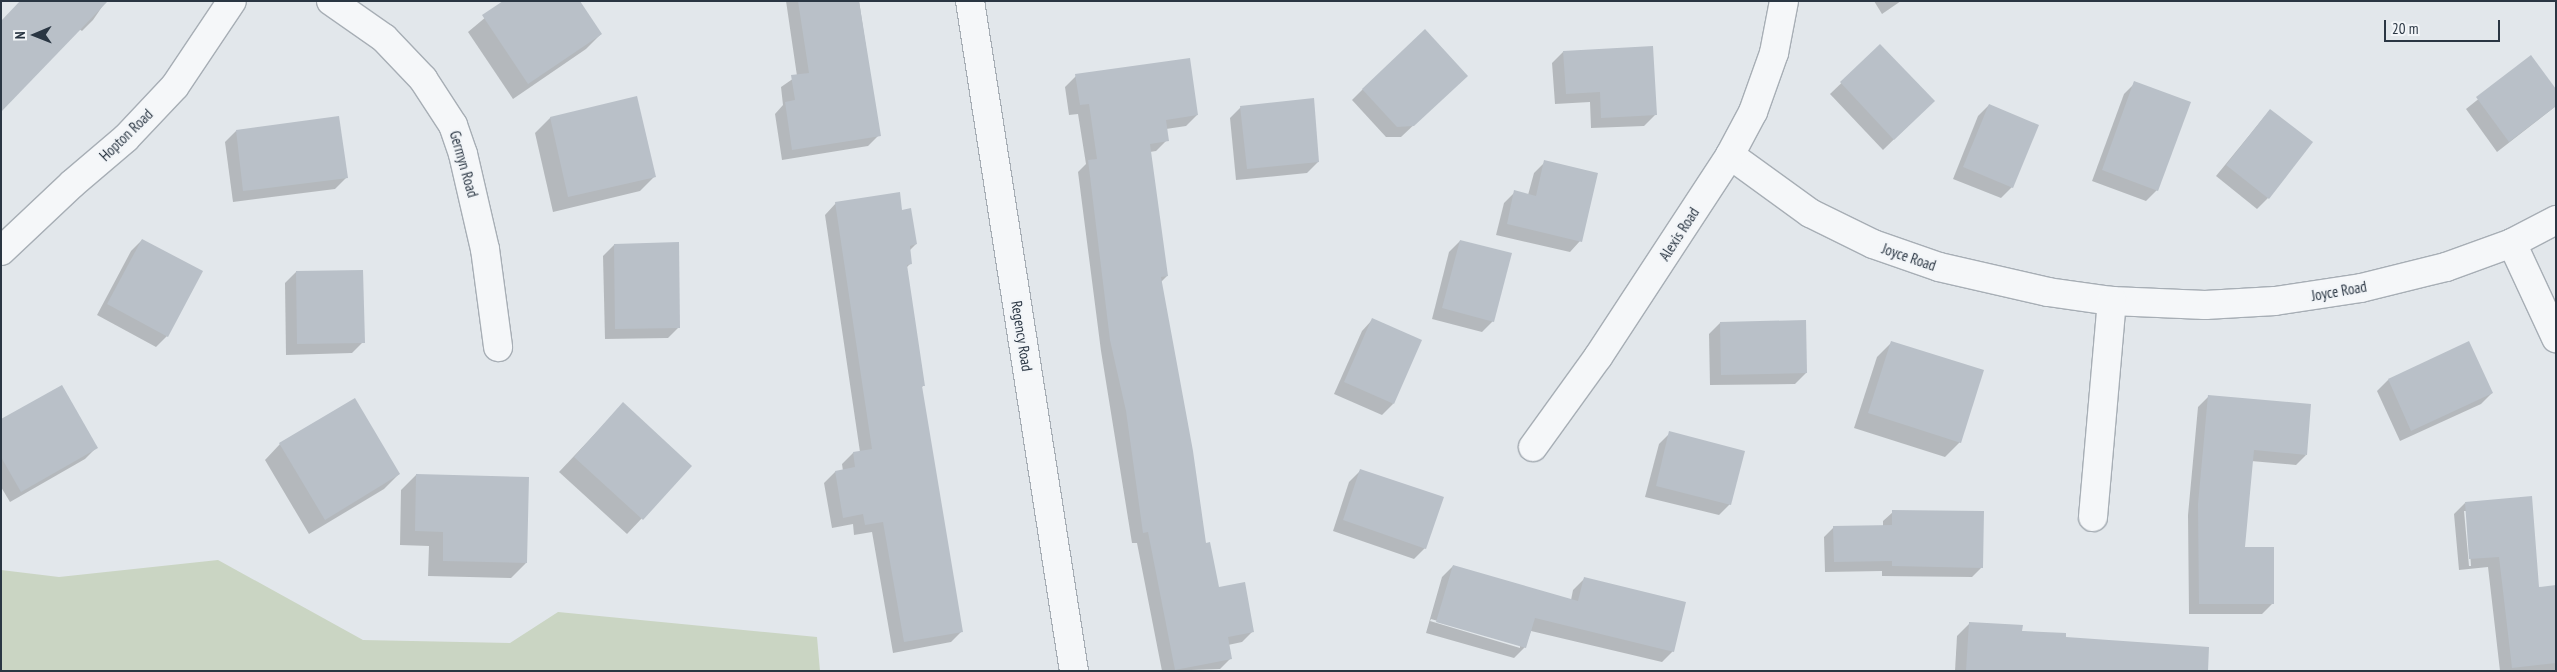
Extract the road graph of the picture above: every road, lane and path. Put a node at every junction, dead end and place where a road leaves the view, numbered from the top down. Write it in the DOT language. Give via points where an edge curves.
graph roads {
  1 [pos="232,1"];
  2 [pos="331,1"];
  3 [pos="970,1"];
  4 [pos="1784,1"];
  5 [pos="1730,155"];
  6 [pos="2556,220"];
  7 [pos="2512,243"];
  8 [pos="1,252"];
  9 [pos="2112,301"];
  10 [pos="2556,338"];
  11 [pos="498,347"];
  12 [pos="1533,447"];
  13 [pos="2093,518"];
  14 [pos="1074,671"];
  1 -- 8 [label="street, Hopton Road" via="175,86 132,132"];
  2 -- 11 [label="street, Germyn Road" via="384,38 423,79 453,125 486,249"];
  3 -- 14 [label="street, Regency Road"];
  4 -- 5 [label="street, Alexis Road" via="1774,52 1753,112"];
  5 -- 9 [label="street, Joyce Road" via="1810,213 1873,244 1939,268 2048,292"];
  5 -- 12 [label="street, Alexis Road" via="1598,357"];
  6 -- 7 [label="street, Joyce Road"];
  7 -- 9 [label="street, Joyce Road" via="2446,267 2380,284 2294,298 2205,305"];
  7 -- 10 [label="street"];
  9 -- 13 [label="street"];
}
